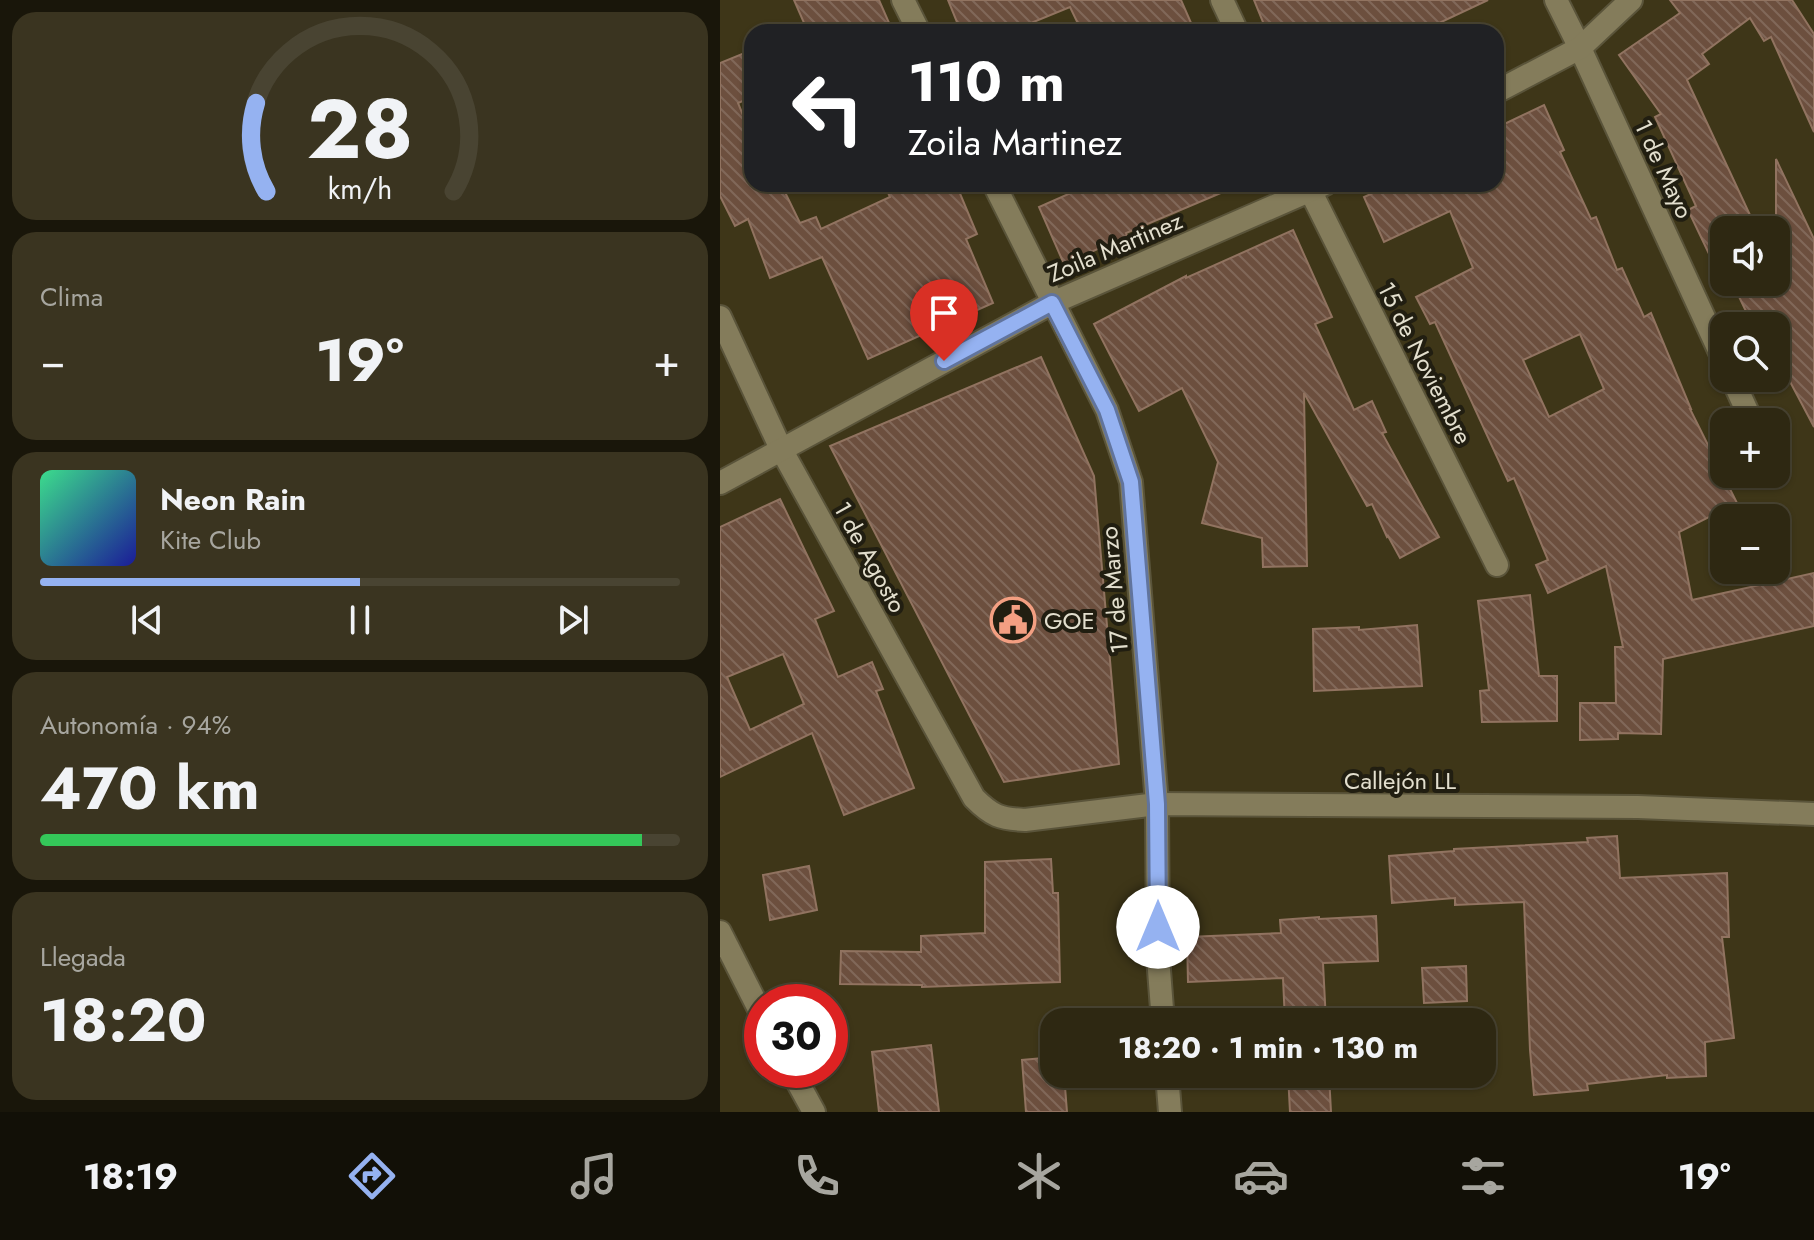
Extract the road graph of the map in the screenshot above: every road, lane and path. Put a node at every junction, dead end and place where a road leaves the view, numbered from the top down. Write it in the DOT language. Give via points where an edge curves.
graph roads {
  1 [pos="903,0"];
  2 [pos="1222,0"];
  3 [pos="1556,0"];
  4 [pos="1631,0"];
  5 [pos="915,24"];
  6 [pos="1233,24"];
  7 [pos="1580,48"];
  8 [pos="1504,88"];
  9 [pos="998,192"];
  10 [pos="1303,192"];
  11 [pos="1316,192"];
  12 [pos="1052,303"];
  13 [pos="720,317"];
  14 [pos="1710,331"];
  15 [pos="781,449"];
  16 [pos="720,483"];
  17 [pos="1497,565"];
  18 [pos="1157,804"];
  19 [pos="989,813"];
  20 [pos="1814,814"];
  21 [pos="720,932"];
  22 [pos="745,984"];
  23 [pos="1162,1008"];
  24 [pos="801,1088"];
  25 [pos="1168,1088"];
  26 [pos="814,1112"];
  27 [pos="1170,1112"];
  1 -- 5 [label="street"];
  2 -- 6 [label="street"];
  3 -- 7 [label="street, 1 de Mayo"];
  4 -- 7 [label="street"];
  7 -- 8 [label="street"];
  7 -- 14 [label="street, 1 de Mayo"];
  9 -- 12 [label="street, 17 de Marzo"];
  10 -- 12 [label="street, Zoila Martinez"];
  11 -- 17 [label="street, 15 de Noviembre"];
  12 -- 15 [label="street, Zoila Martinez"];
  12 -- 18 [label="street, 17 de Marzo" via="1107,410 1131,482"];
  13 -- 15 [label="street, 1 de Agosto"];
  15 -- 16 [label="street, Zoila Martinez"];
  15 -- 19 [label="street, 1 de Agosto" via="974,798"];
  18 -- 19 [label="street, Callejón LL" via="1025,820"];
  18 -- 20 [label="street, Callejón LL" via="1638,807"];
  18 -- 23 [label="street, 17 de Marzo"];
  21 -- 22 [label="street"];
  24 -- 26 [label="street"];
  25 -- 27 [label="street"];
}
